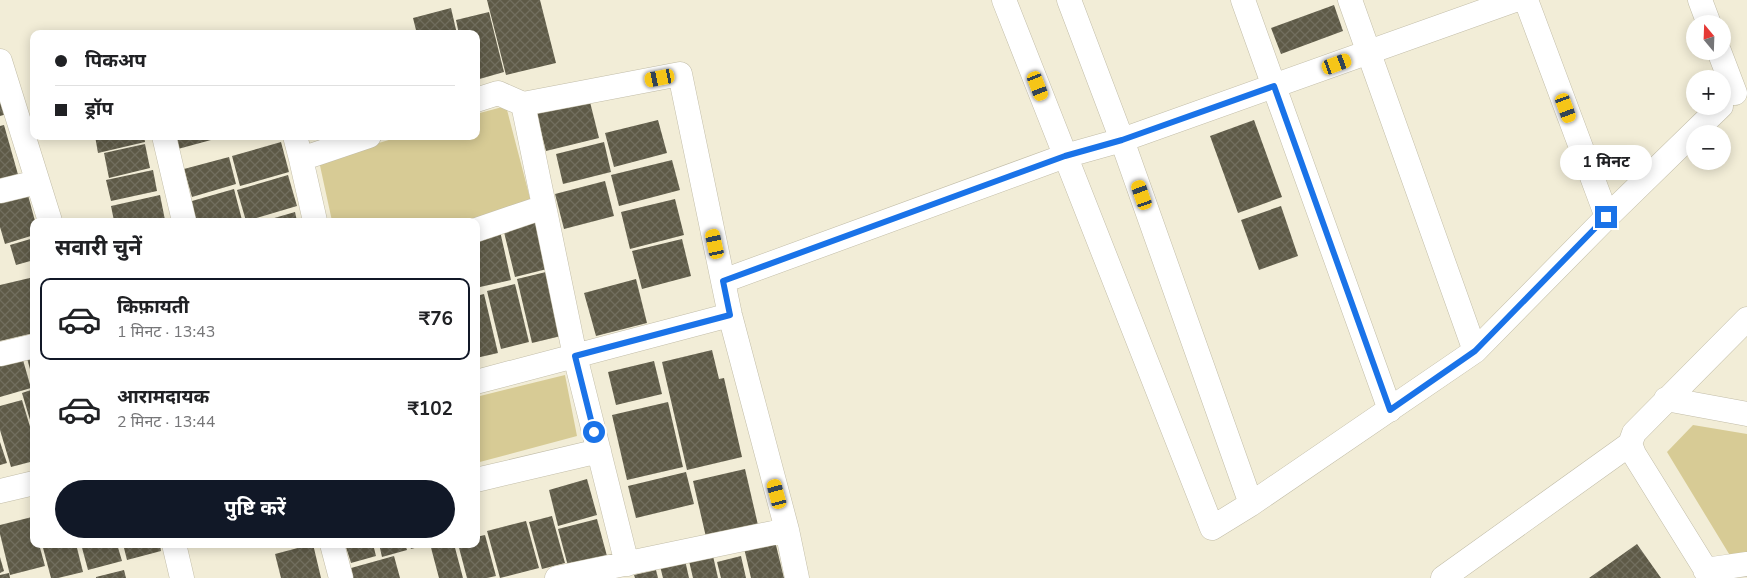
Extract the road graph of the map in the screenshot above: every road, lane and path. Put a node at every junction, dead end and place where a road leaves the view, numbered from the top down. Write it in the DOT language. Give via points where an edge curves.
graph roads {
  1 [pos="1004,0"];
  2 [pos="1069,0"];
  3 [pos="1243,0"];
  4 [pos="1350,0"];
  5 [pos="1515,0"];
  6 [pos="1526,0"];
  7 [pos="1700,0"];
  8 [pos="1706,15"];
  9 [pos="1369,52"];
  10 [pos="0,61"];
  11 [pos="1274,86"];
  12 [pos="480,99"];
  13 [pos="523,104"];
  14 [pos="1711,115"];
  15 [pos="165,140"];
  16 [pos="295,140"];
  17 [pos="357,140"];
  18 [pos="1122,140"];
  19 [pos="1065,156"];
  20 [pos="301,159"];
  21 [pos="38,182"];
  22 [pos="0,191"];
  23 [pos="544,207"];
  24 [pos="1606,217"];
  25 [pos="49,218"];
  26 [pos="183,218"];
  27 [pos="314,218"];
  28 [pos="480,229"];
  29 [pos="723,281"];
  30 [pos="730,315"];
  31 [pos="1747,319"];
  32 [pos="30,347"];
  33 [pos="1475,351"];
  34 [pos="0,354"];
  35 [pos="575,356"];
  36 [pos="480,381"];
  37 [pos="1666,399"];
  38 [pos="1390,410"];
  39 [pos="1747,414"];
  40 [pos="1630,444"];
  41 [pos="599,451"];
  42 [pos="480,479"];
  43 [pos="30,484"];
  44 [pos="0,490"];
  45 [pos="1250,504"];
  46 [pos="787,530"];
  47 [pos="175,548"];
  48 [pos="333,548"];
  49 [pos="627,564"];
  50 [pos="1747,564"];
  51 [pos="1708,574"];
  52 [pos="182,578"];
  53 [pos="341,578"];
  54 [pos="557,578"];
  55 [pos="797,578"];
  56 [pos="1444,578"];
  1 -- 19 [label="street"];
  2 -- 18 [label="street"];
  3 -- 11 [label="street"];
  4 -- 9 [label="street"];
  5 -- 9 [label="street"];
  6 -- 24 [label="street"];
  7 -- 8 [label="street"];
  9 -- 11 [label="street"];
  9 -- 33 [label="street"];
  10 -- 21 [label="street"];
  11 -- 18 [label="street"];
  11 -- 38 [label="street"];
  12 -- 13 [label="street" via="498,93"];
  13 -- 23 [label="street"];
  13 -- 29 [label="street" via="680,74"];
  14 -- 24 [label="street"];
  15 -- 26 [label="street"];
  16 -- 20 [label="street"];
  17 -- 20 [label="street"];
  18 -- 19 [label="street"];
  18 -- 45 [label="street"];
  19 -- 29 [label="street"];
  19 -- 45 [label="street" via="1212,528"];
  20 -- 27 [label="street"];
  21 -- 22 [label="street"];
  21 -- 25 [label="street"];
  23 -- 28 [label="street"];
  23 -- 35 [label="street"];
  24 -- 33 [label="street"];
  29 -- 30 [label="street"];
  30 -- 35 [label="street"];
  30 -- 46 [label="street"];
  31 -- 37 [label="street"];
  32 -- 34 [label="street"];
  33 -- 38 [label="street"];
  35 -- 36 [label="street"];
  35 -- 41 [label="street"];
  37 -- 39 [label="street"];
  37 -- 40 [label="street" via="1634,433"];
  38 -- 45 [label="street"];
  40 -- 51 [label="street"];
  40 -- 56 [label="street"];
  41 -- 42 [label="street"];
  41 -- 49 [label="street"];
  43 -- 44 [label="street"];
  46 -- 49 [label="street"];
  46 -- 55 [label="street"];
  47 -- 52 [label="street"];
  48 -- 53 [label="street"];
  49 -- 54 [label="street"];
  50 -- 51 [label="street"];
}
